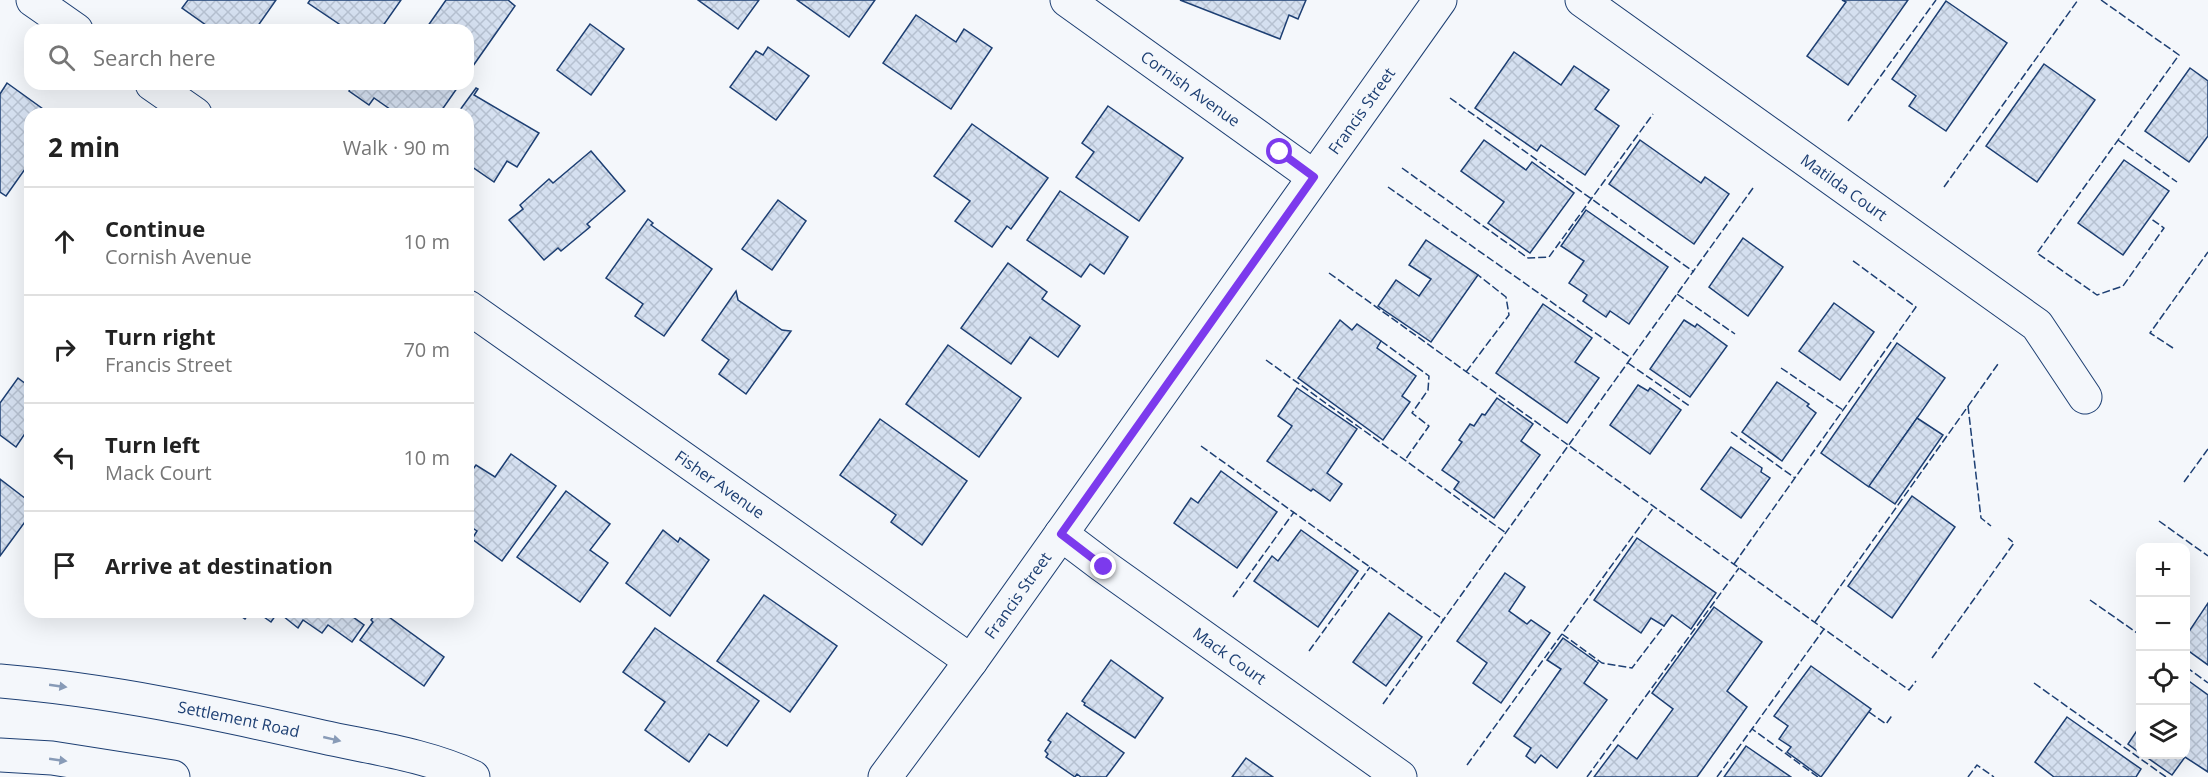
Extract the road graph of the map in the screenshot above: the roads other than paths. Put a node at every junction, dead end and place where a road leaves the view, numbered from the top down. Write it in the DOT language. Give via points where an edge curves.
graph roads {
  1 [pos="33,0"];
  2 [pos="1067,0"];
  3 [pos="1440,0"];
  4 [pos="1582,0"];
  5 [pos="67,24"];
  6 [pos="161,90"];
  7 [pos="186,108"];
  8 [pos="1314,177"];
  9 [pos="474,311"];
  10 [pos="2085,397"];
  11 [pos="1061,534"];
  12 [pos="970,661"];
  13 [pos="0,681"];
  14 [pos="0,754"];
  15 [pos="173,777"];
  16 [pos="473,777"];
  17 [pos="885,777"];
  18 [pos="1400,777"];
  1 -- 5 [label="main road"];
  2 -- 8 [label="main road, Cornish Avenue"];
  3 -- 8 [label="main road, Francis Street"];
  4 -- 10 [label="main road, Matilda Court" via="2037,325"];
  6 -- 7 [label="main road"];
  8 -- 11 [label="main road, Francis Street"];
  9 -- 12 [label="main road, Fisher Avenue"];
  11 -- 12 [label="main road, Francis Street"];
  11 -- 18 [label="main road, Mack Court"];
  12 -- 17 [label="main road, Francis Street"];
  13 -- 16 [label="main road, Settlement Road, one-way" via="134,698 242,719 401,754"];
  14 -- 15 [label="main road, one-way"];
}
